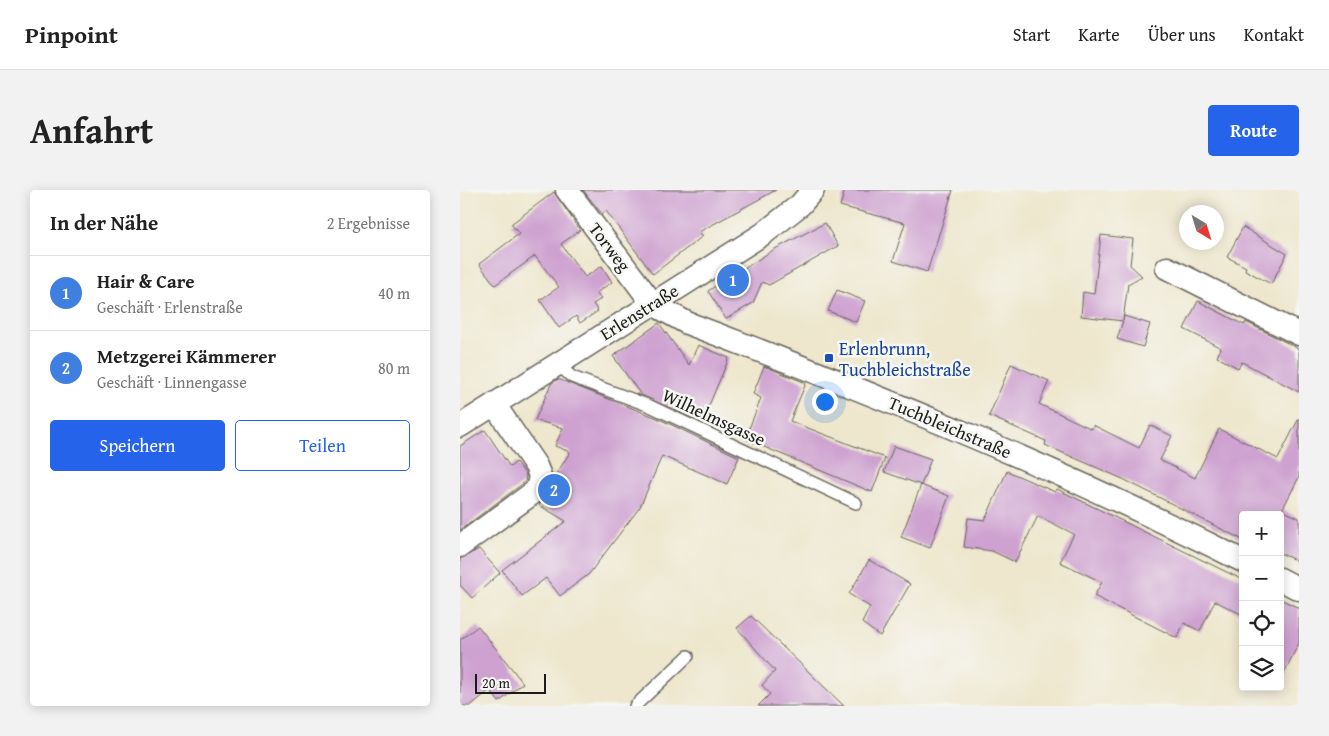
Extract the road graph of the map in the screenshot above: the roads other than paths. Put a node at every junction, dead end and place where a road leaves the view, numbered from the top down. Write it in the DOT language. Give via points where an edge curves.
graph roads {
  1 [pos="567,190"];
  2 [pos="813,190"];
  3 [pos="1167,268"];
  4 [pos="652,304"];
  5 [pos="1299,334"];
  6 [pos="557,364"];
  7 [pos="494,404"];
  8 [pos="460,426"];
  9 [pos="856,503"];
  10 [pos="460,546"];
  11 [pos="1239,559"];
  12 [pos="1284,582"];
  13 [pos="1299,589"];
  14 [pos="688,656"];
  15 [pos="635,706"];
  1 -- 4 [label="street, Torweg"];
  2 -- 4 [label="street, Erlenstraße" via="800,205 763,234"];
  3 -- 5 [label="street"];
  4 -- 6 [label="street, Erlenstraße"];
  4 -- 11 [label="street, Tuchbleichstraße" via="687,323 966,433 1160,519"];
  6 -- 7 [label="street, Erlenstraße"];
  6 -- 9 [label="lane, Wilhelmsgasse" via="572,377 650,406"];
  7 -- 8 [label="street, Erlenstraße"];
  7 -- 10 [label="street" via="536,466 540,483 537,490"];
  12 -- 13 [label="street"];
  14 -- 15 [label="lane"];
}
